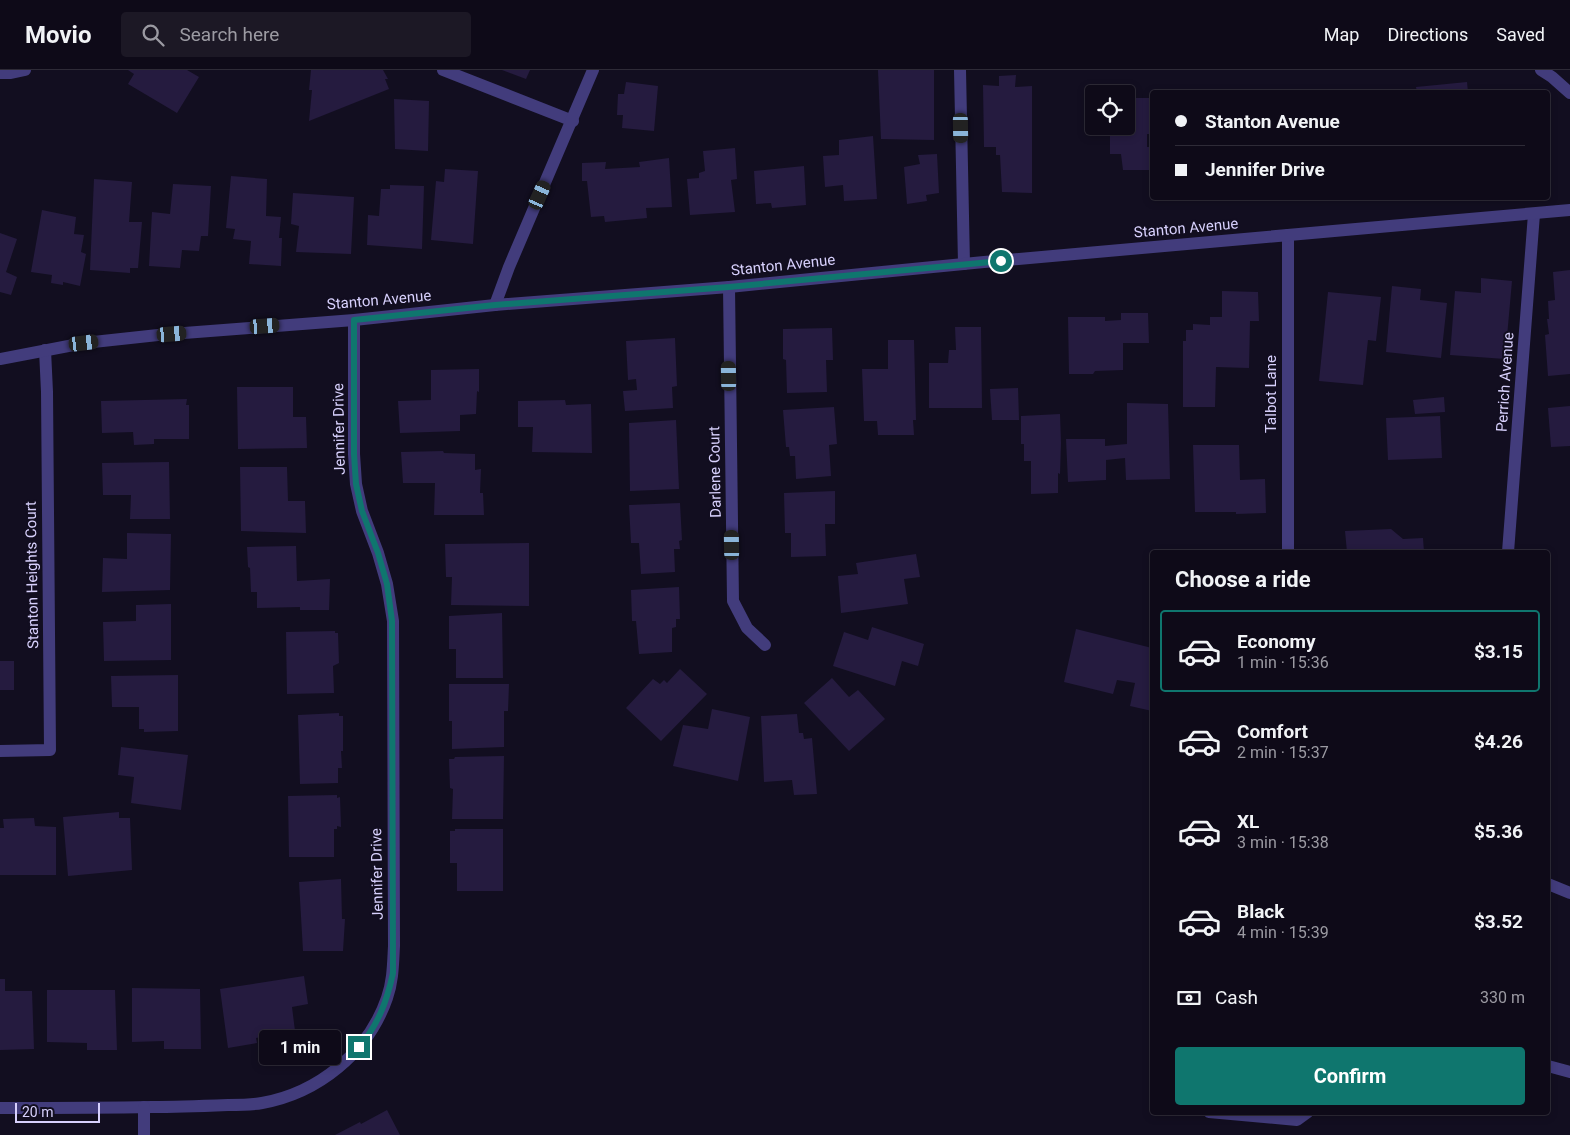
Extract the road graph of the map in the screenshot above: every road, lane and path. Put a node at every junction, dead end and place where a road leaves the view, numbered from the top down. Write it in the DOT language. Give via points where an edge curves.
graph roads {
  1 [pos="25,70"];
  2 [pos="443,70"];
  3 [pos="593,70"];
  4 [pos="960,70"];
  5 [pos="1541,70"];
  6 [pos="0,73"];
  7 [pos="1570,93"];
  8 [pos="573,121"];
  9 [pos="1570,210"];
  10 [pos="1534,214"];
  11 [pos="1288,235"];
  12 [pos="964,264"];
  13 [pos="729,287"];
  14 [pos="495,305"];
  15 [pos="354,320"];
  16 [pos="44,350"];
  17 [pos="0,360"];
  18 [pos="1288,550"];
  19 [pos="1508,550"];
  20 [pos="765,645"];
  21 [pos="0,751"];
  22 [pos="1550,885"];
  23 [pos="1570,894"];
  24 [pos="1550,1067"];
  25 [pos="1570,1072"];
  26 [pos="144,1107"];
  27 [pos="0,1108"];
  28 [pos="1242,1115"];
  29 [pos="1304,1115"];
  30 [pos="144,1135"];
  1 -- 6 [label="street"];
  2 -- 8 [label="street"];
  3 -- 8 [label="street"];
  4 -- 12 [label="street"];
  5 -- 7 [label="street"];
  8 -- 14 [label="street"];
  9 -- 10 [label="street, Stanton Avenue"];
  10 -- 11 [label="street, Stanton Avenue"];
  10 -- 19 [label="street, Perrich Avenue"];
  11 -- 12 [label="street, Stanton Avenue"];
  11 -- 18 [label="street, Talbot Lane"];
  12 -- 13 [label="street, Stanton Avenue"];
  13 -- 14 [label="street, Stanton Avenue"];
  13 -- 20 [label="street, Darlene Court" via="733,601 747,628"];
  14 -- 15 [label="street, Stanton Avenue"];
  15 -- 16 [label="street, Stanton Avenue" via="158,335"];
  15 -- 26 [label="street, Jennifer Drive" via="356,484 387,584 392,621 394,946 388,998 379,1018 352,1056 304,1090 260,1104"];
  16 -- 17 [label="street, Stanton Avenue"];
  16 -- 21 [label="street, Stanton Heights Court" via="50,750"];
  22 -- 23 [label="street"];
  24 -- 25 [label="street"];
  26 -- 27 [label="street, Jennifer Drive"];
  26 -- 30 [label="street"];
  28 -- 29 [label="street" via="1297,1120"];
}
